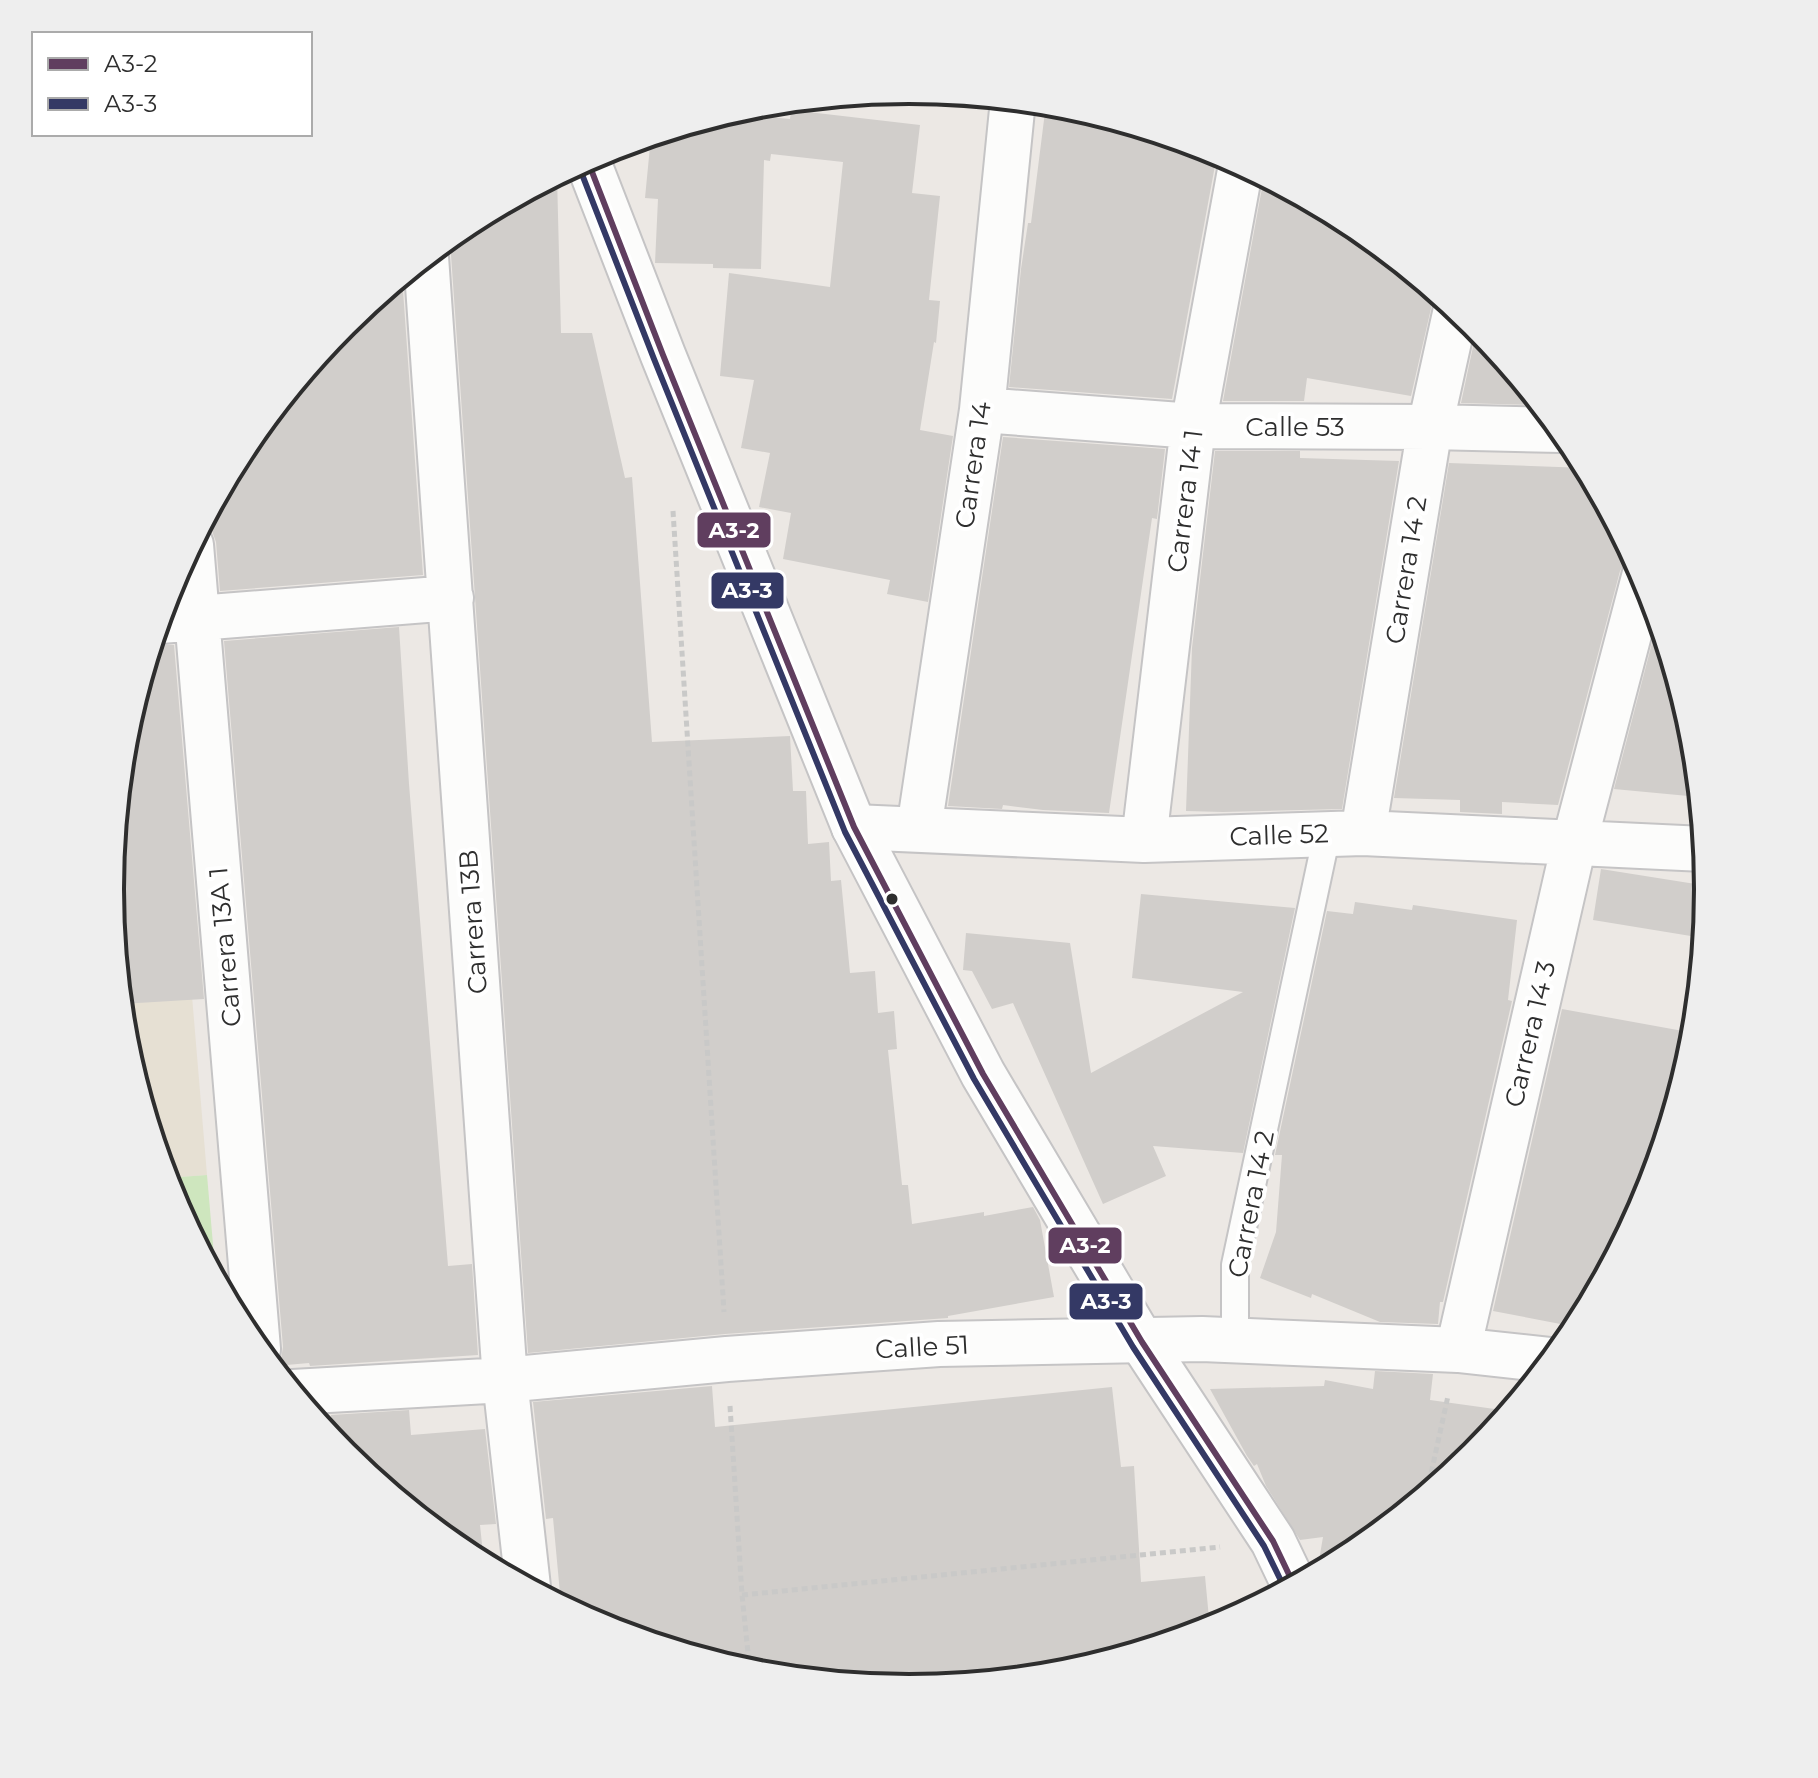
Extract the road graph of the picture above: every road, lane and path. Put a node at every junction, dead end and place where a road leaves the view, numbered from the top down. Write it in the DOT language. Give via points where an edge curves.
graph roads {
  1 [pos="1012,111"];
  2 [pos="592,172"];
  3 [pos="1239,177"];
  4 [pos="427,269"];
  5 [pos="1453,323"];
  6 [pos="982,410"];
  7 [pos="1193,426"];
  8 [pos="1430,427"];
  9 [pos="1545,430"];
  10 [pos="672,498"];
  11 [pos="184,590"];
  12 [pos="451,598"];
  13 [pos="1638,600"];
  14 [pos="179,619"];
  15 [pos="854,827"];
  16 [pos="919,829"];
  17 [pos="1345,833"];
  18 [pos="1144,840"];
  19 [pos="1574,844"];
  20 [pos="1692,849"];
  21 [pos="255,1324"];
  22 [pos="1235,1340"];
  23 [pos="1142,1342"];
  24 [pos="1458,1350"];
  25 [pos="727,1359"];
  26 [pos="1538,1359"];
  27 [pos="505,1380"];
  28 [pos="306,1391"];
  29 [pos="1431,1476"];
  30 [pos="1273,1541"];
  31 [pos="527,1575"];
  32 [pos="1289,1575"];
  33 [pos="742,1595"];
  34 [pos="748,1657"];
  1 -- 6 [label="street, Carrera 14"];
  2 -- 15 [label="street"];
  3 -- 7 [label="street, Carrera 14 1"];
  4 -- 12 [label="street, Carrera 13B"];
  5 -- 8 [label="street, Carrera 14 2"];
  6 -- 7 [label="street, Calle 53"];
  6 -- 16 [label="street, Carrera 14"];
  7 -- 8 [label="street, Calle 53"];
  7 -- 18 [label="street, Carrera 14 1"];
  8 -- 9 [label="street, Calle 53"];
  8 -- 17 [label="street, Carrera 14 2"];
  10 -- 25 [label="path"];
  11 -- 14 [label="street, Carrera 13A 1"];
  12 -- 14 [label="street"];
  12 -- 27 [label="street, Carrera 13B"];
  13 -- 19 [label="street, Carrera 14 3"];
  14 -- 21 [label="street, Carrera 13A 1"];
  15 -- 16 [label="street, Calle 52"];
  15 -- 23 [label="street" via="983,1074"];
  16 -- 18 [label="street, Calle 52"];
  17 -- 18 [label="street, Calle 52"];
  17 -- 19 [label="street, Calle 52"];
  17 -- 22 [label="lane, Carrera 14 2" via="1235,1265"];
  19 -- 20 [label="street, Calle 52"];
  19 -- 24 [label="street, Carrera 14 3"];
  22 -- 23 [label="street, Calle 51"];
  22 -- 24 [label="street, Calle 51"];
  23 -- 25 [label="street, Calle 51" via="939,1344"];
  23 -- 30 [label="street"];
  24 -- 26 [label="street, Calle 51"];
  24 -- 29 [label="path"];
  25 -- 27 [label="street, Calle 51"];
  25 -- 33 [label="path"];
  27 -- 28 [label="street, Calle 51"];
  27 -- 31 [label="street, Carrera 13B"];
  30 -- 32 [label="street"];
  30 -- 33 [label="path"];
  33 -- 34 [label="path"];
}
